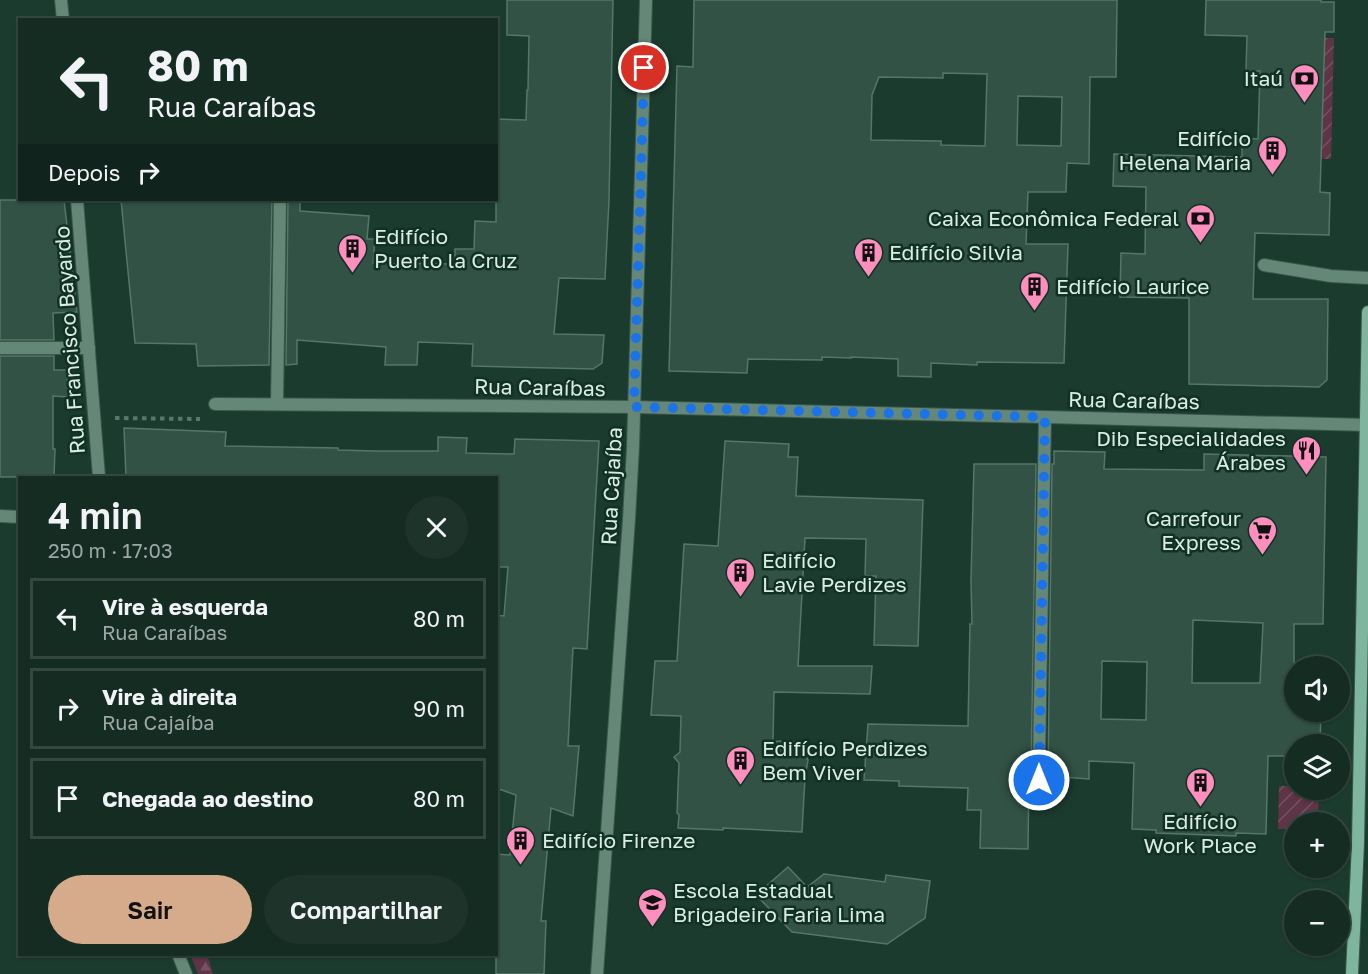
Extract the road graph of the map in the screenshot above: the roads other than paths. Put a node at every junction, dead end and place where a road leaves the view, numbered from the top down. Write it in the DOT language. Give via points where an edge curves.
graph roads {
  1 [pos="62,0"];
  2 [pos="646,0"];
  3 [pos="63,18"];
  4 [pos="77,201"];
  5 [pos="280,201"];
  6 [pos="1264,265"];
  7 [pos="1368,278"];
  8 [pos="1368,312"];
  9 [pos="0,348"];
  10 [pos="89,348"];
  11 [pos="215,404"];
  12 [pos="277,404"];
  13 [pos="634,407"];
  14 [pos="1045,417"];
  15 [pos="1367,425"];
  16 [pos="99,476"];
  17 [pos="0,516"];
  18 [pos="18,517"];
  19 [pos="1040,799"];
  20 [pos="179,956"];
  21 [pos="186,974"];
  22 [pos="597,974"];
  23 [pos="1352,974"];
  1 -- 3 [label="street"];
  2 -- 13 [label="street, Rua Cajaíba"];
  4 -- 10 [label="street, Rua Francisco Bayardo"];
  5 -- 12 [label="street"];
  6 -- 7 [label="street"];
  8 -- 15 [label="main road"];
  9 -- 10 [label="street"];
  10 -- 16 [label="street, Rua Francisco Bayardo"];
  11 -- 12 [label="street, Rua Caraíbas"];
  12 -- 13 [label="street, Rua Caraíbas"];
  13 -- 14 [label="street, Rua Caraíbas"];
  13 -- 22 [label="street, Rua Cajaíba"];
  14 -- 15 [label="street, Rua Caraíbas"];
  14 -- 19 [label="street"];
  15 -- 23 [label="main road"];
  17 -- 18 [label="street"];
  20 -- 21 [label="street"];
}
